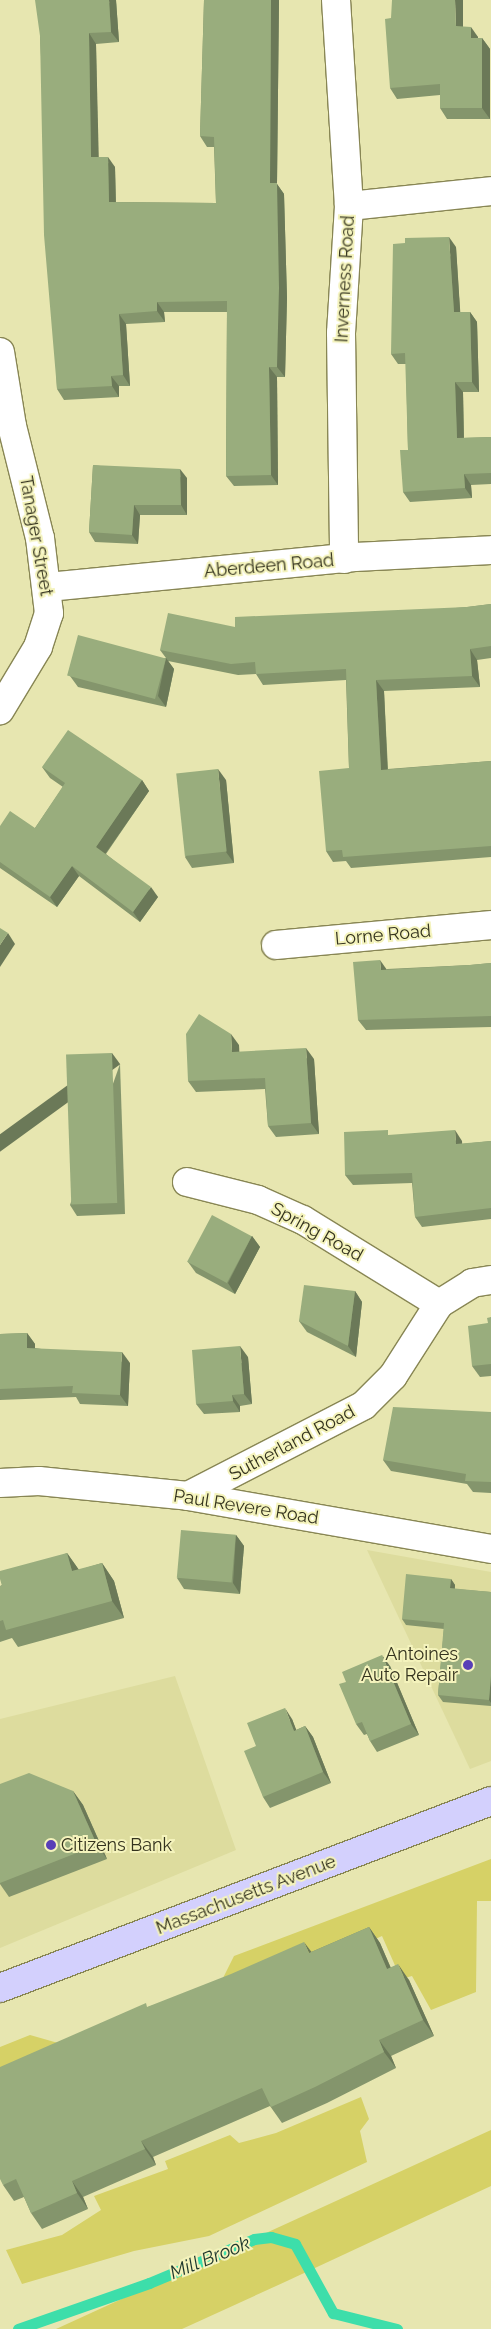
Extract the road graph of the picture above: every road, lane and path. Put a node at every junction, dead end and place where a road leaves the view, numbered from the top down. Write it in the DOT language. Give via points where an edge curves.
graph roads {
  1 [pos="336,0"];
  2 [pos="491,191"];
  3 [pos="349,206"];
  4 [pos="0,352"];
  5 [pos="491,550"];
  6 [pos="344,559"];
  7 [pos="48,587"];
  8 [pos="0,710"];
  9 [pos="491,925"];
  10 [pos="276,946"];
  11 [pos="187,1182"];
  12 [pos="491,1280"];
  13 [pos="439,1304"];
  14 [pos="0,1483"];
  15 [pos="188,1496"];
  16 [pos="491,1549"];
  17 [pos="491,1801"];
  18 [pos="0,1988"];
  1 -- 3 [label="street, Inverness Road"];
  2 -- 3 [label="street"];
  3 -- 6 [label="street, Inverness Road" via="341,333"];
  4 -- 7 [label="street, Tanager Street"];
  5 -- 6 [label="street, Aberdeen Road"];
  6 -- 7 [label="street, Aberdeen Road"];
  7 -- 8 [label="street, Tanager Street" via="49,613 38,646"];
  9 -- 10 [label="street, Lorne Road"];
  11 -- 13 [label="street, Spring Road" via="258,1200 302,1220"];
  12 -- 13 [label="street, Sutherland Road" via="472,1283"];
  13 -- 15 [label="street, Sutherland Road" via="393,1376 364,1405"];
  14 -- 15 [label="street, Paul Revere Road" via="40,1481"];
  15 -- 16 [label="street, Paul Revere Road"];
  17 -- 18 [label="main road, Massachusetts Avenue"];
}
